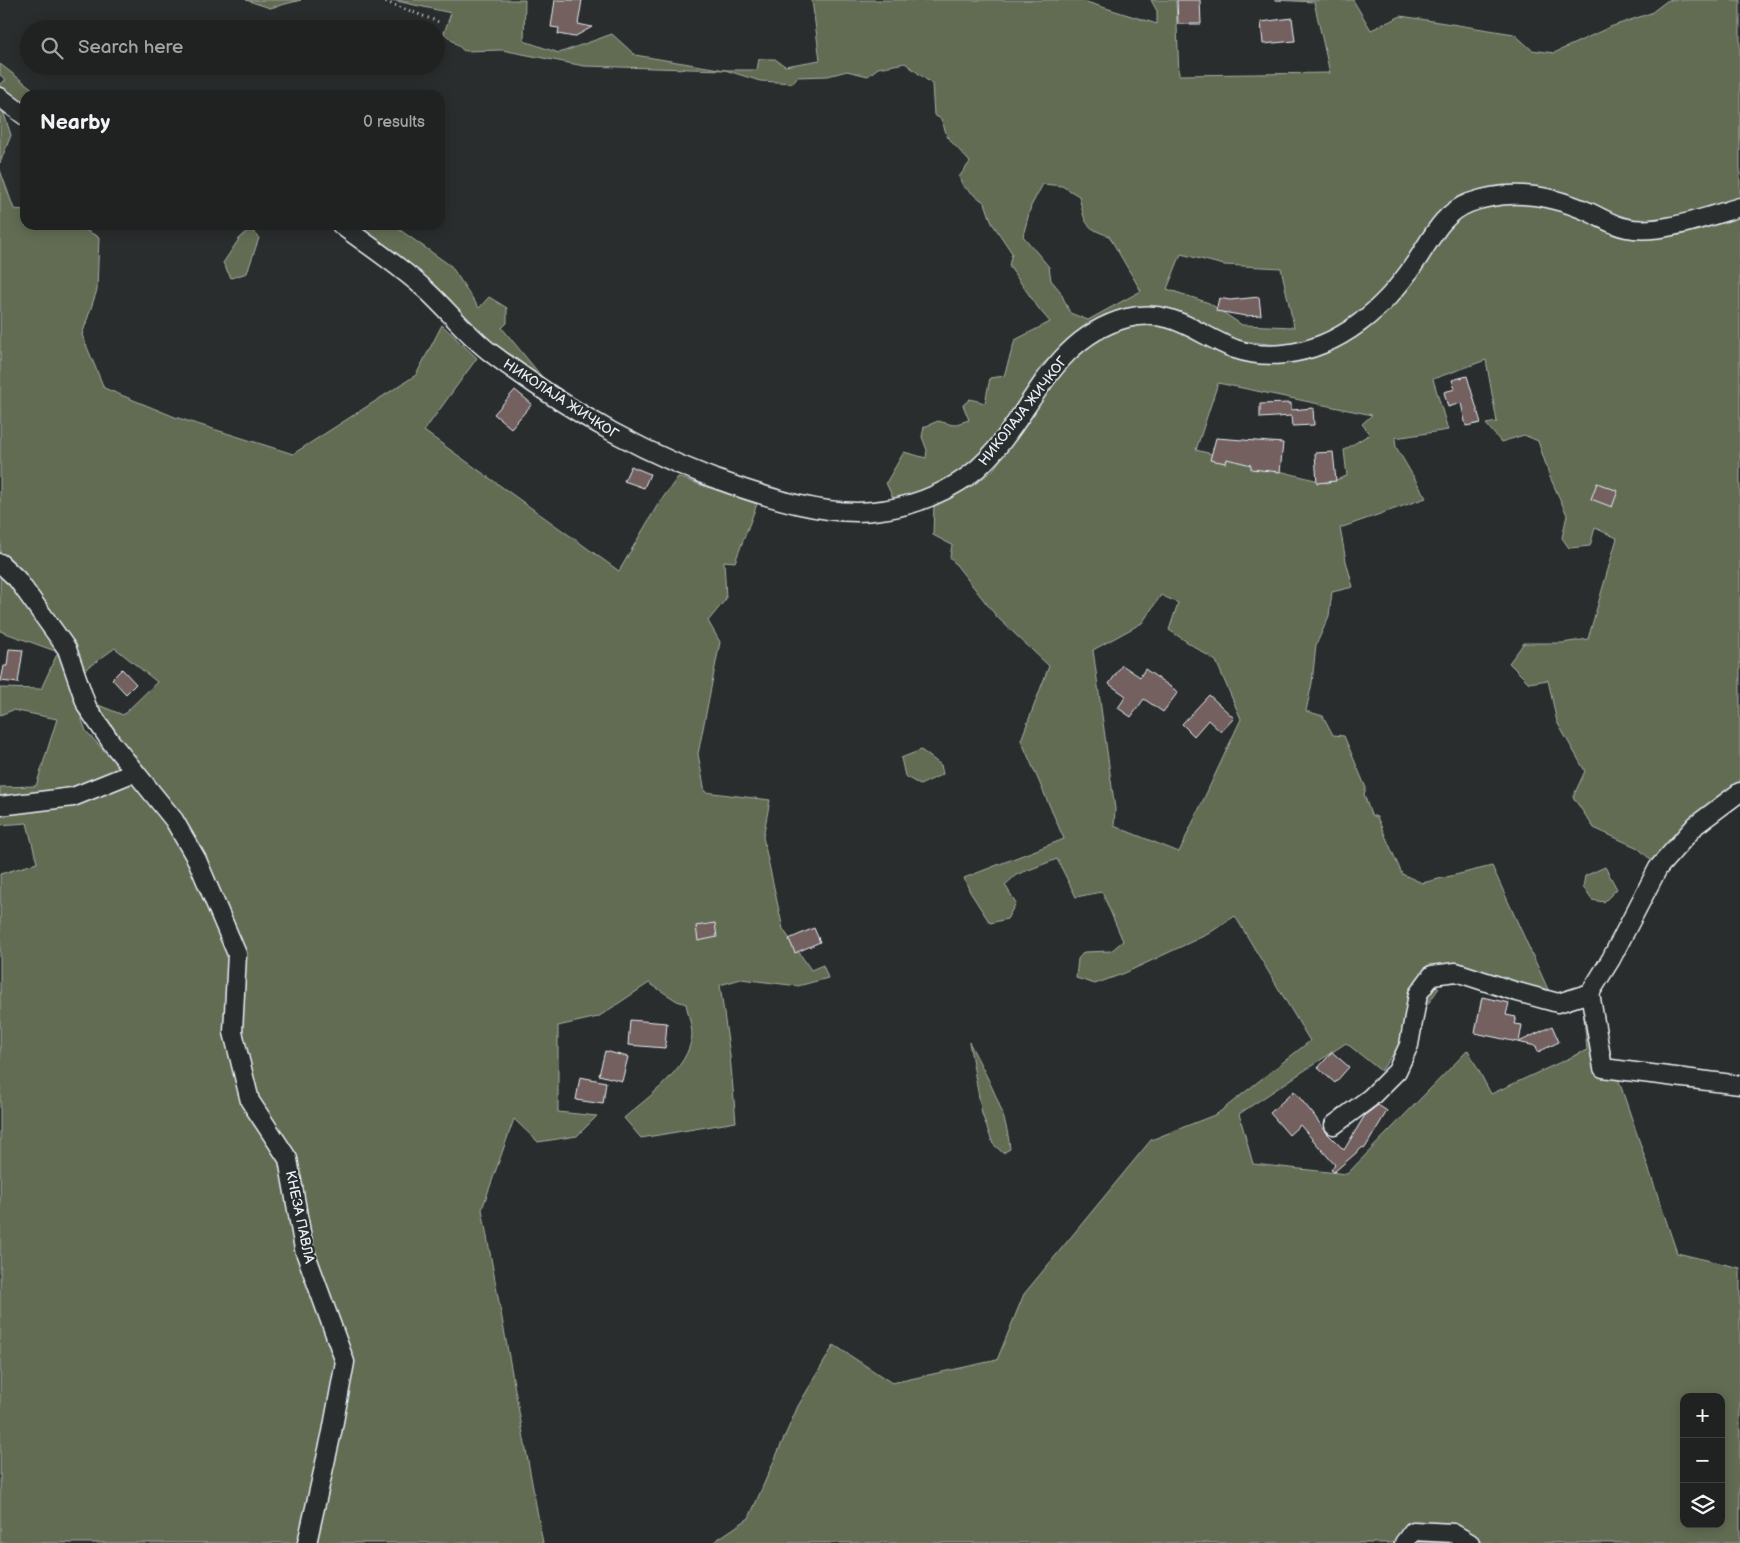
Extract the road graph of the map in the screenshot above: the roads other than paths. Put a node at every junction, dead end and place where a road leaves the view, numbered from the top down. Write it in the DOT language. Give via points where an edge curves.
graph roads {
  1 [pos="0,97"];
  2 [pos="20,112"];
  3 [pos="1740,207"];
  4 [pos="348,230"];
  5 [pos="0,563"];
  6 [pos="135,772"];
  7 [pos="1740,792"];
  8 [pos="0,806"];
  9 [pos="1590,993"];
  10 [pos="1740,1085"];
  11 [pos="1334,1125"];
  12 [pos="307,1543"];
  13 [pos="1404,1543"];
  14 [pos="1470,1543"];
  1 -- 2 [label="street"];
  3 -- 4 [label="street, НИКОЛАЈА ЖИЧКОГ" via="1670,226 1638,230 1622,227 1544,196 1497,196 1476,201 1454,210 1437,227 1400,283 1370,314 1334,339 1300,351 1253,354 1238,350 1179,320 1157,315 1128,318 1101,329 1071,350 1048,374 1000,445 976,472 948,489 918,501 856,512 795,504 715,480 648,451 593,422 486,350 425,288"];
  5 -- 6 [label="street, КНЕЗА ПАВЛА" via="17,579 67,649 87,707"];
  6 -- 8 [label="street" via="73,797"];
  6 -- 12 [label="street, КНЕЗА ПАВЛА" via="174,820 197,860 237,954 233,1032 250,1100 288,1158 304,1249 345,1362"];
  7 -- 9 [label="street" via="1696,825 1658,868"];
  9 -- 10 [label="street" via="1604,1068"];
  9 -- 11 [label="street" via="1558,1003 1456,972 1432,975 1418,994 1409,1045 1397,1071 1370,1098"];
  13 -- 14 [label="street" via="1413,1531 1453,1533"];
}
